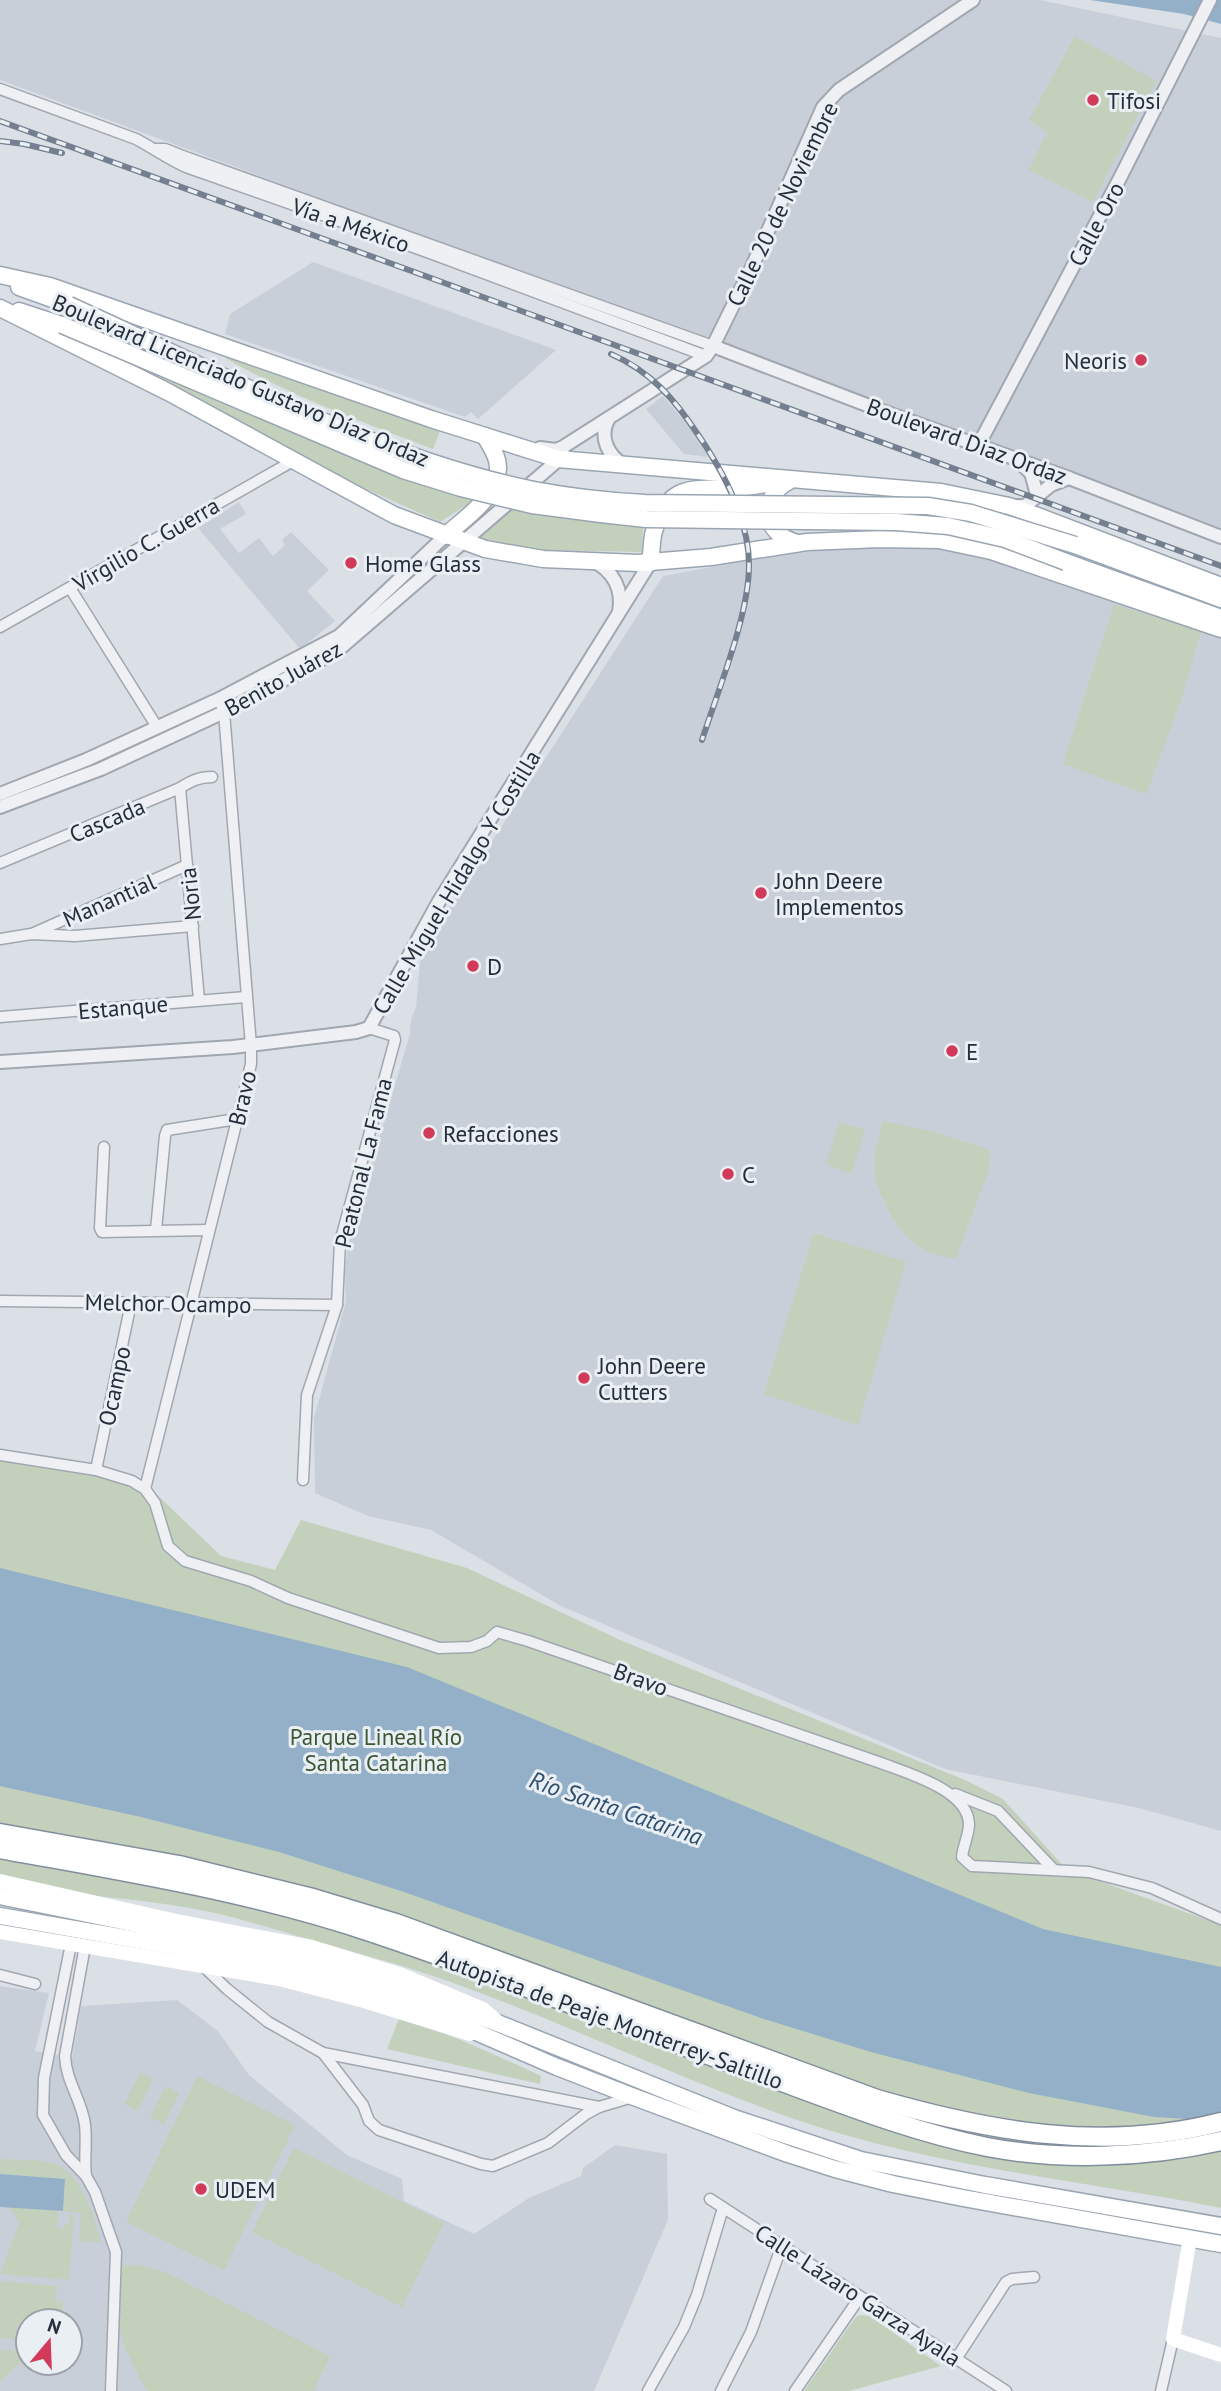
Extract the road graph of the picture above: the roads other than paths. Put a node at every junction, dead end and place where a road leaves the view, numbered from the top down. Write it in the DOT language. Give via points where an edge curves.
graph roads {
  1 [pos="973,0"];
  2 [pos="1210,0"];
  3 [pos="0,89"];
  4 [pos="0,275"];
  5 [pos="0,281"];
  6 [pos="0,307"];
  7 [pos="709,351"];
  8 [pos="424,416"];
  9 [pos="607,420"];
  10 [pos="485,436"];
  11 [pos="978,446"];
  12 [pos="1013,458"];
  13 [pos="558,459"];
  14 [pos="293,461"];
  15 [pos="627,466"];
  16 [pos="1069,478"];
  17 [pos="792,479"];
  18 [pos="1037,495"];
  19 [pos="1009,506"];
  20 [pos="445,536"];
  21 [pos="1221,537"];
  22 [pos="462,542"];
  23 [pos="807,542"];
  24 [pos="593,561"];
  25 [pos="650,563"];
  26 [pos="1221,586"];
  27 [pos="70,588"];
  28 [pos="1221,599"];
  29 [pos="1221,618"];
  30 [pos="616,621"];
  31 [pos="0,627"];
  32 [pos="1221,629"];
  33 [pos="291,669"];
  34 [pos="222,706"];
  35 [pos="157,727"];
  36 [pos="212,777"];
  37 [pos="180,788"];
  38 [pos="0,794"];
  39 [pos="0,807"];
  40 [pos="0,863"];
  41 [pos="187,865"];
  42 [pos="193,926"];
  43 [pos="31,934"];
  44 [pos="0,939"];
  45 [pos="246,996"];
  46 [pos="199,1000"];
  47 [pos="0,1017"];
  48 [pos="369,1028"];
  49 [pos="251,1046"];
  50 [pos="0,1062"];
  51 [pos="237,1118"];
  52 [pos="104,1147"];
  53 [pos="156,1230"];
  54 [pos="209,1230"];
  55 [pos="0,1301"];
  56 [pos="131,1303"];
  57 [pos="192,1303"];
  58 [pos="337,1305"];
  59 [pos="0,1455"];
  60 [pos="96,1470"];
  61 [pos="303,1480"];
  62 [pos="145,1489"];
  63 [pos="948,1792"];
  64 [pos="0,1833"];
  65 [pos="0,1849"];
  66 [pos="1052,1869"];
  67 [pos="0,1881"];
  68 [pos="0,1896"];
  69 [pos="0,1916"];
  70 [pos="1221,1919"];
  71 [pos="0,1932"];
  72 [pos="78,1945"];
  73 [pos="202,1965"];
  74 [pos="0,1975"];
  75 [pos="35,1984"];
  76 [pos="469,2020"];
  77 [pos="500,2024"];
  78 [pos="498,2042"];
  79 [pos="323,2053"];
  80 [pos="634,2097"];
  81 [pos="599,2107"];
  82 [pos="1221,2122"];
  83 [pos="1221,2141"];
  84 [pos="86,2176"];
  85 [pos="710,2199"];
  86 [pos="723,2208"];
  87 [pos="1221,2226"];
  88 [pos="1190,2238"];
  89 [pos="1221,2244"];
  90 [pos="782,2245"];
  91 [pos="1034,2277"];
  92 [pos="860,2297"];
  93 [pos="1173,2339"];
  94 [pos="1221,2355"];
  95 [pos="957,2359"];
  96 [pos="111,2391"];
  97 [pos="649,2391"];
  98 [pos="721,2391"];
  99 [pos="795,2391"];
  100 [pos="1006,2391"];
  101 [pos="1161,2391"];
  1 -- 7 [label="street, Calle 20 de Noviembre" via="838,90 823,107"];
  2 -- 11 [label="street, Calle Oro"];
  3 -- 7 [label="street"];
  4 -- 8 [label="main road" via="50,286"];
  5 -- 28 [label="main road, Boulevard Licenciado Gustavo Díaz Ordaz, bridge" via="69,305 344,429 533,490 645,503 928,506 971,513 1075,545"];
  6 -- 14 [label="main road"];
  6 -- 29 [label="main road, Boulevard Licenciado Gustavo Díaz Ordaz, bridge" via="62,325 339,445 461,488 520,502 646,519 948,526 1005,539"];
  7 -- 9 [label="street"];
  7 -- 11 [label="street, Boulevard Diaz Ordaz"];
  8 -- 9 [label="street" via="548,450 562,447"];
  8 -- 10 [label="main road"];
  9 -- 13 [label="street"];
  9 -- 15 [label="street" via="605,442 617,461"];
  10 -- 13 [label="main road"];
  10 -- 20 [label="main road" via="497,460 496,479 484,501"];
  11 -- 12 [label="street, Boulevard Diaz Ordaz"];
  12 -- 16 [label="street, Boulevard Diaz Ordaz"];
  12 -- 18 [label="street" via="1031,473"];
  13 -- 15 [label="main road"];
  13 -- 22 [label="street, Benito Juárez"];
  14 -- 20 [label="main road" via="394,515"];
  14 -- 27 [label="street, Virgilio C. Guerra"];
  15 -- 17 [label="main road"];
  16 -- 18 [label="street"];
  16 -- 21 [label="street, Boulevard Diaz Ordaz"];
  17 -- 19 [label="main road" via="941,492"];
  17 -- 23 [label="main road" via="776,491 769,515 782,537"];
  17 -- 25 [label="main road" via="755,487 693,488 675,495 657,522"];
  18 -- 19 [label="street" via="1025,506"];
  19 -- 26 [label="main road"];
  20 -- 22 [label="main road"];
  20 -- 33 [label="street, Benito Juárez" via="347,630"];
  22 -- 24 [label="main road" via="519,556"];
  22 -- 33 [label="street, Benito Juárez" via="347,643"];
  23 -- 25 [label="main road"];
  23 -- 32 [label="main road" via="913,539 961,543"];
  24 -- 25 [label="main road"];
  24 -- 30 [label="street" via="608,571 618,586 621,604"];
  25 -- 30 [label="street, Calle Miguel Hidalgo Y Costilla"];
  27 -- 31 [label="street, Virgilio C. Guerra"];
  27 -- 35 [label="street"];
  30 -- 48 [label="street, Calle Miguel Hidalgo Y Costilla" via="438,903"];
  33 -- 34 [label="street, Benito Juárez"];
  34 -- 35 [label="street, Benito Juárez"];
  34 -- 39 [label="street, Benito Juárez" via="101,769"];
  34 -- 45 [label="street, Bravo"];
  35 -- 38 [label="street, Benito Juárez"];
  36 -- 37 [label="street, Cascada" via="200,777"];
  37 -- 40 [label="street, Cascada"];
  37 -- 41 [label="street, Noria"];
  41 -- 42 [label="street, Noria"];
  41 -- 43 [label="street, Manantial"];
  42 -- 43 [label="street, Manantial" via="75,936"];
  42 -- 46 [label="street, Noria"];
  43 -- 44 [label="street, Manantial"];
  45 -- 46 [label="street, Estanque"];
  45 -- 49 [label="street, Bravo"];
  46 -- 47 [label="street, Estanque"];
  48 -- 49 [label="street, Calle Miguel Hidalgo Y Costilla"];
  48 -- 58 [label="street, Peatonal La Fama" via="395,1040 340,1242"];
  49 -- 50 [label="street, Calle Miguel Hidalgo Y Costilla"];
  49 -- 51 [label="street, Bravo"];
  51 -- 53 [label="street" via="167,1130"];
  51 -- 54 [label="street, Bravo"];
  52 -- 53 [label="street" via="101,1231"];
  53 -- 54 [label="street"];
  54 -- 57 [label="street, Bravo"];
  55 -- 56 [label="street, Melchor Ocampo"];
  56 -- 57 [label="street, Melchor Ocampo"];
  56 -- 60 [label="street, Ocampo"];
  57 -- 58 [label="street, Melchor Ocampo"];
  57 -- 62 [label="street, Bravo"];
  58 -- 61 [label="street, Peatonal La Fama" via="307,1395"];
  59 -- 60 [label="street"];
  60 -- 62 [label="street"];
  62 -- 63 [label="street, Bravo" via="155,1503 168,1546 185,1561 439,1648 471,1647 497,1633 528,1641 881,1763"];
  63 -- 66 [label="street, Bravo" via="998,1811"];
  63 -- 66 [label="street" via="960,1802 969,1822 962,1857 967,1863"];
  64 -- 82 [label="highway, Autopista de Peaje Monterrey-Saltillo" via="179,1865 396,1923 877,2099 933,2115 1002,2130 1077,2136 1158,2134"];
  65 -- 83 [label="highway, Autopista de Peaje Monterrey-Saltillo" via="301,1910 955,2139 989,2147 1099,2156 1162,2152"];
  66 -- 70 [label="street" via="1089,1872 1152,1888"];
  67 -- 77 [label="main road" via="312,1947 371,1964 482,2009"];
  68 -- 76 [label="main road" via="309,1959 369,1976"];
  69 -- 76 [label="main road" via="285,1966"];
  71 -- 72 [label="main road"];
  72 -- 73 [label="main road"];
  72 -- 84 [label="street" via="65,2070 85,2126"];
  72 -- 84 [label="street" via="44,2078 43,2115 65,2155"];
  73 -- 78 [label="main road" via="323,1990"];
  73 -- 79 [label="street" via="268,2022"];
  74 -- 75 [label="street"];
  76 -- 77 [label="main road"];
  76 -- 78 [label="main road"];
  77 -- 87 [label="main road" via="734,2118 861,2160"];
  78 -- 80 [label="main road"];
  79 -- 81 [label="street"];
  79 -- 81 [label="street" via="379,2130 485,2165 493,2166 548,2143"];
  80 -- 81 [label="street"];
  80 -- 88 [label="main road" via="788,2154 893,2184"];
  84 -- 96 [label="street" via="116,2252"];
  85 -- 86 [label="street, Calle Lázaro Garza Ayala"];
  86 -- 90 [label="street, Calle Lázaro Garza Ayala"];
  86 -- 97 [label="street" via="689,2316"];
  88 -- 89 [label="main road"];
  88 -- 93 [label="main road"];
  90 -- 92 [label="street, Calle Lázaro Garza Ayala"];
  90 -- 98 [label="street" via="751,2332"];
  91 -- 95 [label="street" via="1006,2282"];
  92 -- 95 [label="street, Calle Lázaro Garza Ayala"];
  92 -- 99 [label="street"];
  93 -- 94 [label="main road"];
  93 -- 101 [label="street"];
  95 -- 100 [label="street, Calle Lázaro Garza Ayala"];
}
